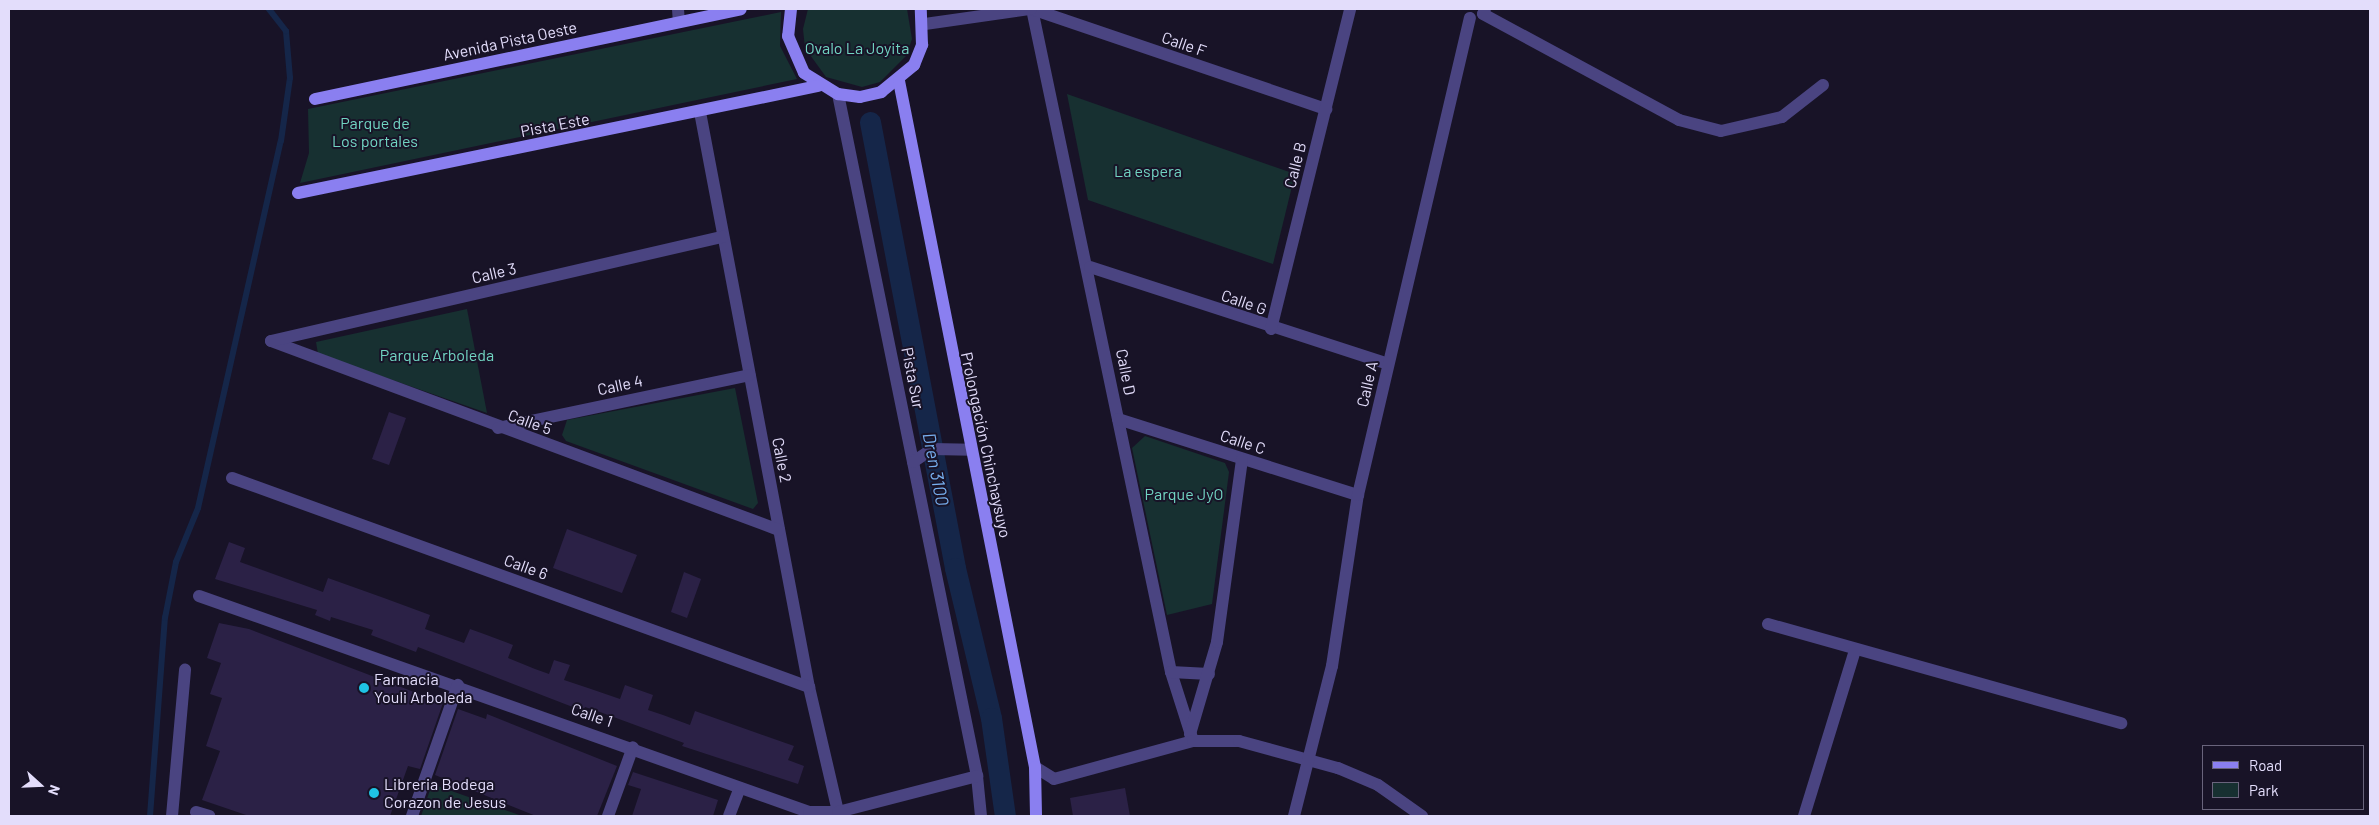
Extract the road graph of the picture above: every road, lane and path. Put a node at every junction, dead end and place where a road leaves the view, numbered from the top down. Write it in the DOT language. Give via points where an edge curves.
graph roads {
  1 [pos="741,9"];
  2 [pos="791,9"];
  3 [pos="921,9"];
  4 [pos="1032,9"];
  5 [pos="1350,9"];
  6 [pos="1485,9"];
  7 [pos="678,15"];
  8 [pos="1470,18"];
  9 [pos="925,24"];
  10 [pos="899,81"];
  11 [pos="1823,85"];
  12 [pos="818,86"];
  13 [pos="838,94"];
  14 [pos="314,99"];
  15 [pos="1326,109"];
  16 [pos="700,112"];
  17 [pos="298,194"];
  18 [pos="723,237"];
  19 [pos="1090,267"];
  20 [pos="1272,329"];
  21 [pos="271,341"];
  22 [pos="1388,364"];
  23 [pos="749,375"];
  24 [pos="1118,419"];
  25 [pos="498,428"];
  26 [pos="971,450"];
  27 [pos="916,458"];
  28 [pos="1242,460"];
  29 [pos="232,478"];
  30 [pos="1358,495"];
  31 [pos="779,530"];
  32 [pos="199,596"];
  33 [pos="1768,624"];
  34 [pos="1855,650"];
  35 [pos="185,670"];
  36 [pos="1171,672"];
  37 [pos="1210,674"];
  38 [pos="458,685"];
  39 [pos="809,687"];
  40 [pos="2120,722"];
  41 [pos="1192,738"];
  42 [pos="633,746"];
  43 [pos="1307,759"];
  44 [pos="1035,767"];
  45 [pos="977,776"];
  46 [pos="740,788"];
  47 [pos="196,812"];
  48 [pos="838,814"];
  49 [pos="172,816"];
  50 [pos="209,816"];
  51 [pos="412,816"];
  52 [pos="608,816"];
  53 [pos="730,816"];
  54 [pos="981,816"];
  55 [pos="1036,816"];
  56 [pos="1294,816"];
  57 [pos="1422,816"];
  58 [pos="1804,816"];
  1 -- 7 [label="street, Avenida Pista Oeste"];
  2 -- 12 [label="street" via="788,36 793,55"];
  3 -- 9 [label="street"];
  4 -- 9 [label="street, Calle F"];
  4 -- 15 [label="street, Calle F"];
  4 -- 19 [label="street, Calle D"];
  5 -- 15 [label="street, Calle B"];
  6 -- 11 [label="street" via="1483,14 1679,120 1722,131 1782,117"];
  7 -- 14 [label="street, Avenida Pista Oeste"];
  8 -- 22 [label="street, Calle A"];
  9 -- 10 [label="street" via="914,65"];
  10 -- 13 [label="street" via="881,92"];
  10 -- 26 [label="street, Prolongación Chinchaysuyo"];
  12 -- 13 [label="street"];
  12 -- 16 [label="street, Pista Este"];
  13 -- 27 [label="street, Pista Sur"];
  15 -- 20 [label="street, Calle B"];
  16 -- 17 [label="street, Pista Este"];
  16 -- 18 [label="street, Calle 2"];
  18 -- 21 [label="street, Calle 3"];
  18 -- 23 [label="street, Calle 2"];
  19 -- 20 [label="street, Calle G"];
  19 -- 24 [label="street, Calle D"];
  20 -- 22 [label="street, Calle G"];
  21 -- 25 [label="street, Calle 5"];
  22 -- 30 [label="street, Calle A"];
  23 -- 25 [label="street, Calle 4"];
  23 -- 31 [label="street, Calle 2"];
  24 -- 28 [label="street, Calle C"];
  24 -- 36 [label="street, Calle D"];
  25 -- 31 [label="street, Calle 5"];
  26 -- 27 [label="street" via="958,447"];
  26 -- 44 [label="street, Prolongación Chinchaysuyo"];
  27 -- 45 [label="street, Pista Sur"];
  28 -- 30 [label="street, Calle C"];
  28 -- 37 [label="street"];
  29 -- 39 [label="street, Calle 6"];
  30 -- 43 [label="street, Calle A" via="1332,666"];
  31 -- 39 [label="street, Calle 2"];
  32 -- 38 [label="street, Calle 1"];
  33 -- 34 [label="street"];
  34 -- 40 [label="street"];
  34 -- 58 [label="street"];
  35 -- 49 [label="street"];
  36 -- 37 [label="street"];
  36 -- 41 [label="street, Calle D"];
  37 -- 41 [label="street"];
  38 -- 42 [label="street, Calle 1"];
  38 -- 51 [label="street"];
  39 -- 48 [label="street, Calle 2"];
  41 -- 43 [label="street" via="1239,740"];
  41 -- 44 [label="street" via="1054,779"];
  42 -- 46 [label="street, Calle 1"];
  42 -- 52 [label="street"];
  43 -- 56 [label="street, Calle A"];
  43 -- 57 [label="street" via="1378,785"];
  44 -- 55 [label="street, Prolongación Chinchaysuyo"];
  45 -- 48 [label="street, Calle 1"];
  45 -- 54 [label="street, Pista Sur"];
  46 -- 48 [label="street, Calle 1" via="809,812"];
  46 -- 53 [label="street"];
  47 -- 50 [label="street"];
}
